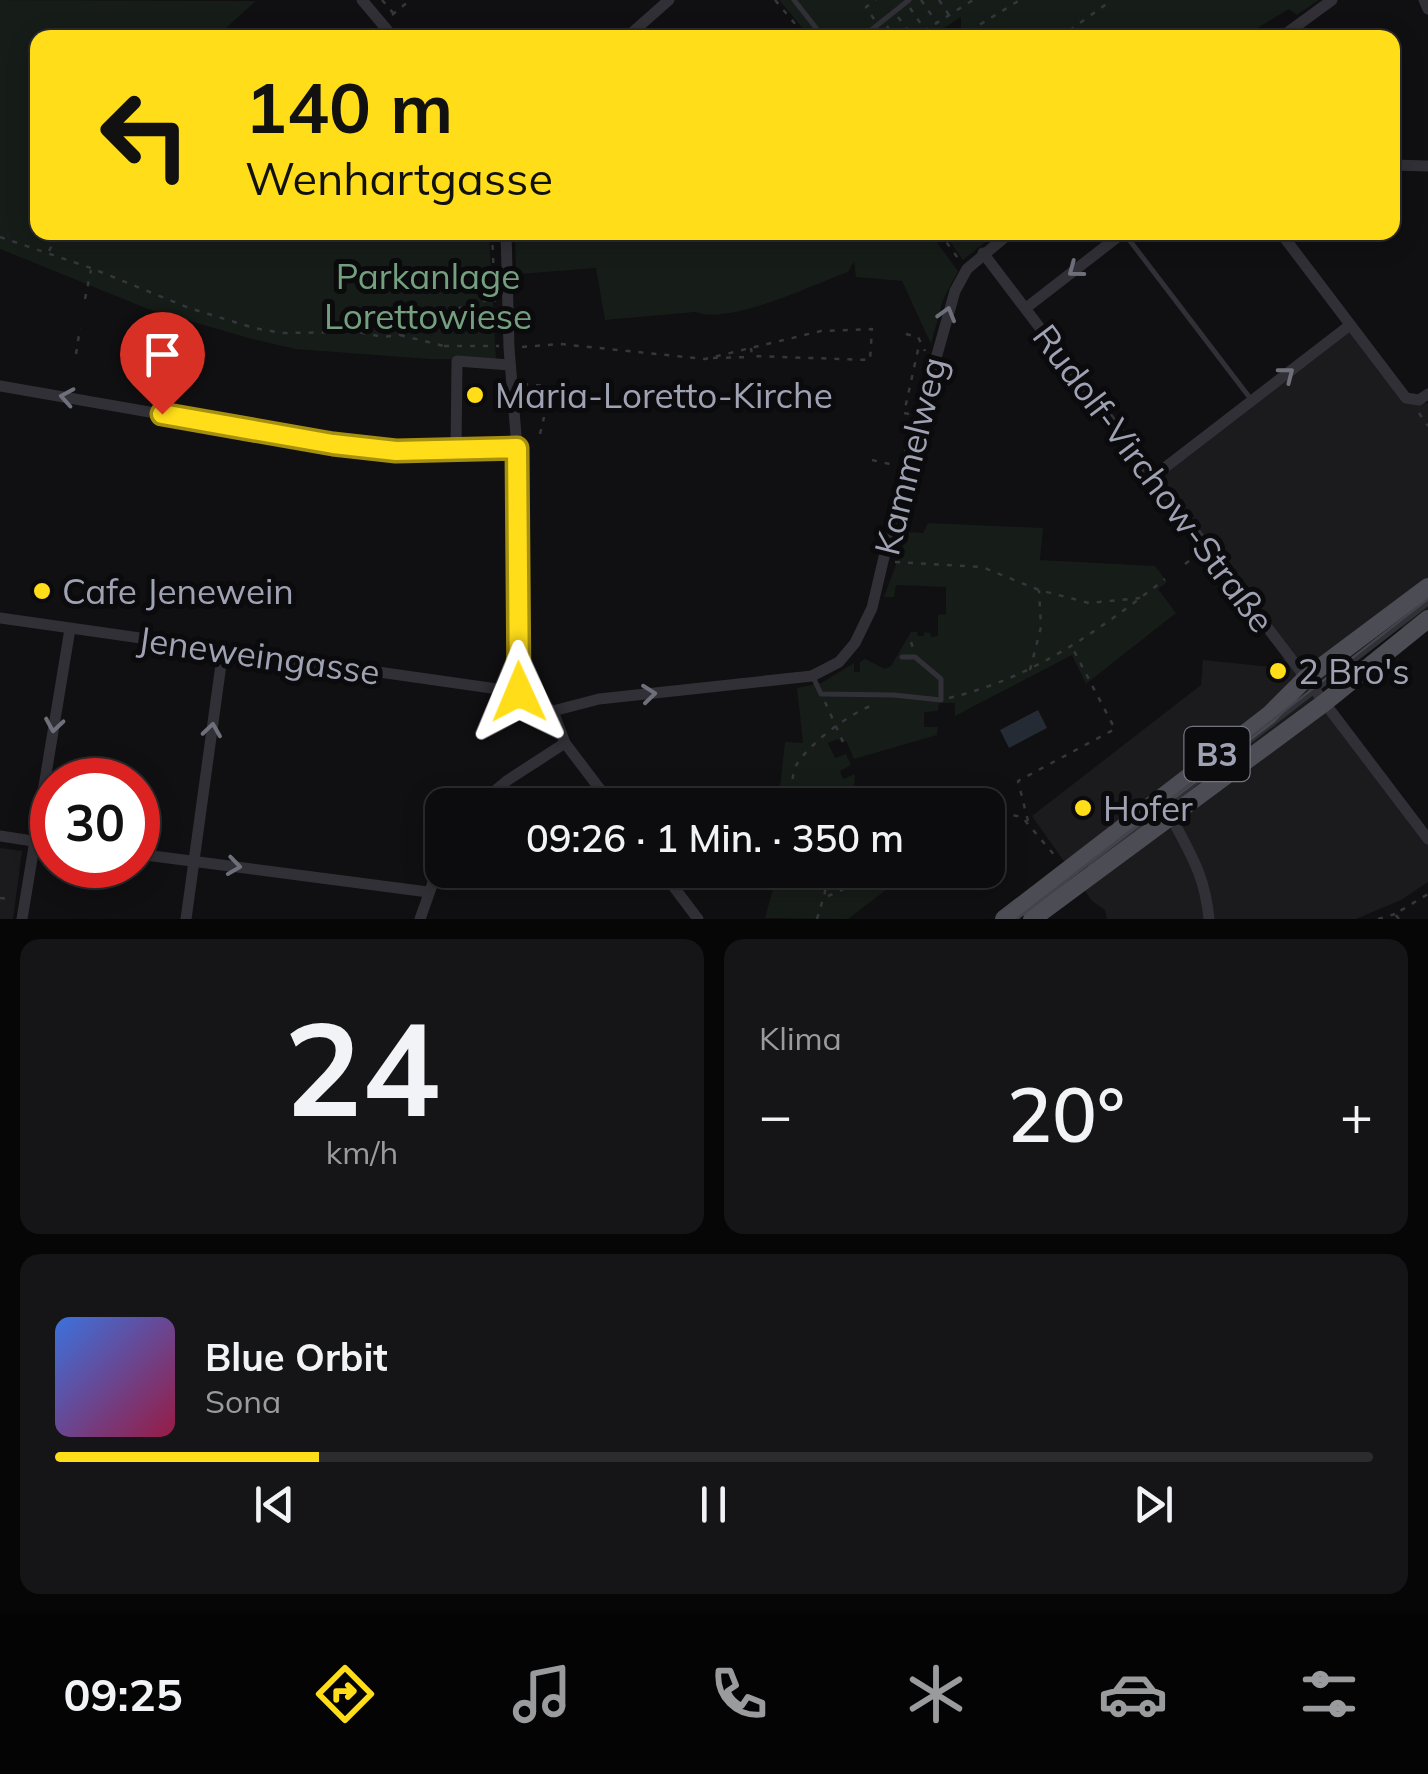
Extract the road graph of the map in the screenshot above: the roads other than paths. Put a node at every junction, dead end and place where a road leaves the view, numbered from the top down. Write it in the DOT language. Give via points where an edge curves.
graph roads {
  1 [pos="362,0"];
  2 [pos="669,0"];
  3 [pos="794,0"];
  4 [pos="1332,0"];
  5 [pos="1424,0"];
  6 [pos="908,1"];
  7 [pos="1428,9"];
  8 [pos="388,30"];
  9 [pos="635,30"];
  10 [pos="818,30"];
  11 [pos="870,30"];
  12 [pos="1291,30"];
  13 [pos="1400,165"];
  14 [pos="1428,166"];
  15 [pos="506,240"];
  16 [pos="1001,240"];
  17 [pos="1115,240"];
  18 [pos="1129,240"];
  19 [pos="1286,240"];
  20 [pos="983,254"];
  21 [pos="1026,308"];
  22 [pos="1350,325"];
  23 [pos="510,365"];
  24 [pos="0,386"];
  25 [pos="1252,400"];
  26 [pos="1422,402"];
  27 [pos="517,448"];
  28 [pos="456,451"];
  29 [pos="1154,476"];
  30 [pos="1428,587"];
  31 [pos="1422,615"];
  32 [pos="0,618"];
  33 [pos="70,629"];
  34 [pos="223,650"];
  35 [pos="902,657"];
  36 [pos="812,676"];
  37 [pos="1314,691"];
  38 [pos="519,692"];
  39 [pos="553,710"];
  40 [pos="566,743"];
  41 [pos="49,758"];
  42 [pos="498,788"];
  43 [pos="599,788"];
  44 [pos="1170,816"];
  45 [pos="0,836"];
  46 [pos="1428,838"];
  47 [pos="30,841"];
  48 [pos="160,857"];
  49 [pos="194,861"];
  50 [pos="30,871"];
  51 [pos="430,888"];
  52 [pos="675,888"];
  53 [pos="428,892"];
  54 [pos="22,919"];
  55 [pos="186,919"];
  56 [pos="420,919"];
  57 [pos="698,919"];
  58 [pos="1004,919"];
  59 [pos="1020,919"];
  60 [pos="1032,919"];
  61 [pos="1210,919"];
  1 -- 8 [label="street"];
  2 -- 9 [label="street"];
  3 -- 10 [label="lane"];
  4 -- 12 [label="street"];
  5 -- 7 [label="street"];
  6 -- 11 [label="lane"];
  13 -- 14 [label="street"];
  15 -- 23 [label="street"];
  16 -- 20 [label="street, Kammelweg"];
  17 -- 21 [label="street, one-way"];
  18 -- 25 [label="lane"];
  19 -- 22 [label="street"];
  20 -- 21 [label="street, Rudolf-Virchow-Straße"];
  36 -- 20 [label="street, Kammelweg, one-way" via="855,644 872,608 948,308"];
  21 -- 29 [label="street, Rudolf-Virchow-Straße"];
  25 -- 22 [label="street, one-way"];
  22 -- 26 [label="street" via="1406,398"];
  23 -- 27 [label="street"];
  23 -- 28 [label="street" via="458,361"];
  28 -- 24 [label="street, one-way" via="333,444"];
  25 -- 29 [label="street"];
  27 -- 28 [label="street"];
  27 -- 38 [label="street"];
  29 -- 37 [label="street, Rudolf-Virchow-Straße"];
  30 -- 31 [label="main road, B3"];
  31 -- 37 [label="main road, B3"];
  31 -- 37 [label="main road, B3"];
  32 -- 33 [label="street, Jeneweingasse"];
  33 -- 34 [label="street, Jeneweingasse"];
  33 -- 41 [label="street, one-way"];
  34 -- 38 [label="street, Jeneweingasse"];
  49 -- 34 [label="street, one-way"];
  35 -- 36 [label="lane" via="916,657 941,678 941,700 821,694"];
  39 -- 36 [label="street, one-way"];
  37 -- 44 [label="main road, B3"];
  37 -- 46 [label="street, Rudolf-Virchow-Straße"];
  37 -- 58 [label="main road, B3" via="1269,714"];
  37 -- 59 [label="lane"];
  38 -- 39 [label="street, Jeneweingasse"];
  39 -- 40 [label="street"];
  40 -- 42 [label="street"];
  40 -- 43 [label="street"];
  44 -- 60 [label="main road, B3"];
  44 -- 61 [label="street" via="1193,854"];
  45 -- 47 [label="street"];
  48 -- 49 [label="street"];
  49 -- 53 [label="street, one-way"];
  49 -- 55 [label="street"];
  50 -- 54 [label="street"];
  51 -- 53 [label="street"];
  52 -- 57 [label="street"];
  53 -- 56 [label="street"];
}
